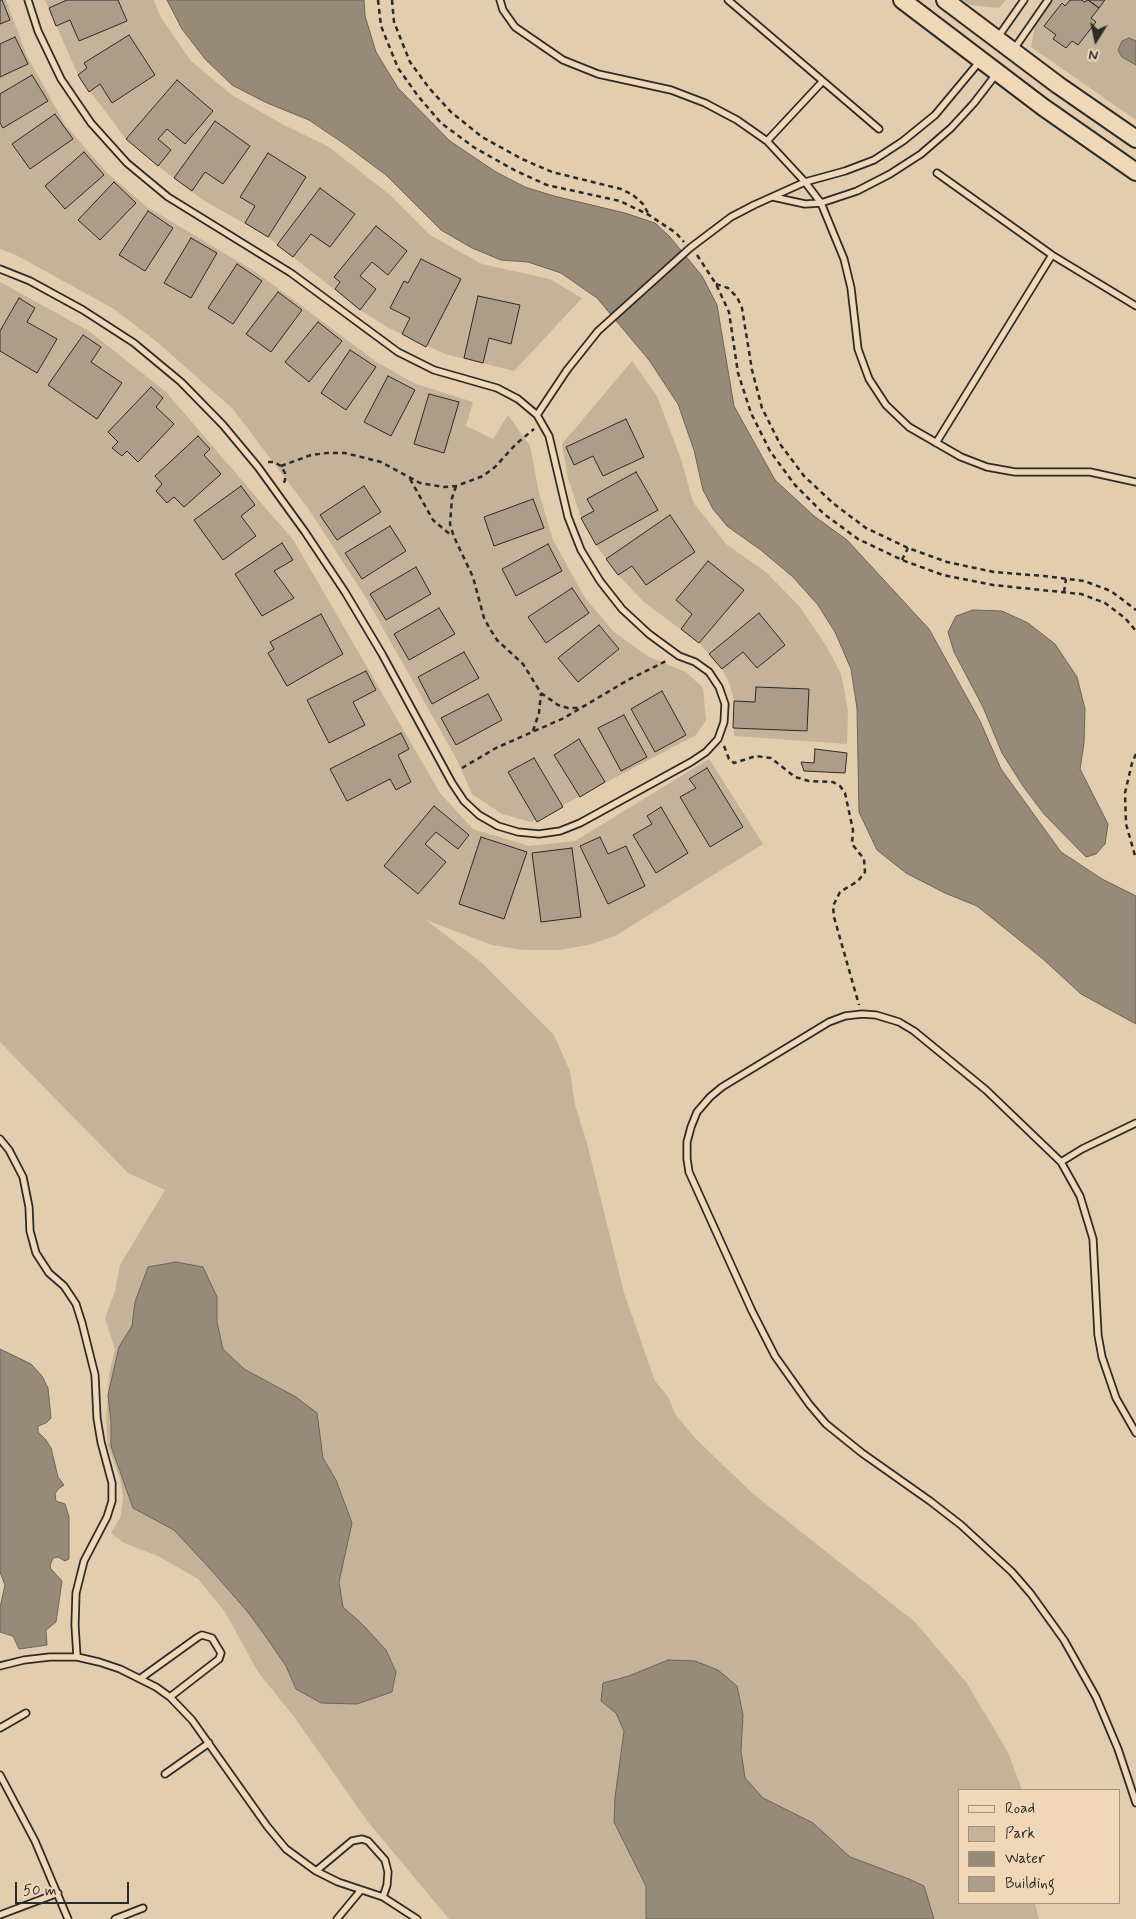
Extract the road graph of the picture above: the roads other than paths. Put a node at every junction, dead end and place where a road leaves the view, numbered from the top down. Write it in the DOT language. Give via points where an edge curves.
graph roads {
  1 [pos="28,0"];
  2 [pos="500,0"];
  3 [pos="728,0"];
  4 [pos="902,0"];
  5 [pos="945,0"];
  6 [pos="1024,0"];
  7 [pos="1048,0"];
  8 [pos="996,39"];
  9 [pos="1013,51"];
  10 [pos="980,61"];
  11 [pos="997,73"];
  12 [pos="822,82"];
  13 [pos="879,129"];
  14 [pos="1136,139"];
  15 [pos="767,141"];
  16 [pos="1136,172"];
  17 [pos="937,173"];
  18 [pos="805,182"];
  19 [pos="773,197"];
  20 [pos="821,203"];
  21 [pos="1052,255"];
  22 [pos="0,269"];
  23 [pos="1136,306"];
  24 [pos="537,415"];
  25 [pos="936,444"];
  26 [pos="1136,482"];
  27 [pos="1136,1123"];
  28 [pos="0,1139"];
  29 [pos="1061,1162"];
  30 [pos="1136,1433"];
  31 [pos="77,1657"];
  32 [pos="0,1666"];
  33 [pos="141,1678"];
  34 [pos="170,1697"];
  35 [pos="26,1713"];
  36 [pos="0,1728"];
  37 [pos="209,1743"];
  38 [pos="165,1774"];
  39 [pos="0,1775"];
  40 [pos="1136,1804"];
  41 [pos="316,1871"];
  42 [pos="361,1890"];
  43 [pos="58,1893"];
  44 [pos="383,1897"];
  45 [pos="143,1908"];
  46 [pos="0,1915"];
  47 [pos="68,1919"];
  48 [pos="115,1919"];
  49 [pos="338,1919"];
  50 [pos="417,1919"];
  1 -- 24 [label="lane" via="38,32 61,79 91,123 127,163 168,196 291,273 398,352 434,370 497,388"];
  2 -- 15 [label="lane" via="514,27 563,60 598,74 671,90 705,103"];
  3 -- 12 [label="lane"];
  4 -- 10 [label="street"];
  5 -- 8 [label="street"];
  6 -- 8 [label="lane"];
  7 -- 9 [label="lane"];
  8 -- 9 [label="street"];
  8 -- 10 [label="street"];
  9 -- 11 [label="street"];
  9 -- 14 [label="street"];
  10 -- 11 [label="street"];
  10 -- 18 [label="lane" via="935,115 903,140 874,160"];
  11 -- 16 [label="street"];
  11 -- 20 [label="lane" via="951,128 921,154 865,187"];
  12 -- 13 [label="lane"];
  12 -- 15 [label="lane"];
  15 -- 18 [label="lane"];
  17 -- 21 [label="lane"];
  18 -- 19 [label="lane"];
  18 -- 20 [label="lane"];
  19 -- 20 [label="lane" via="805,204"];
  19 -- 24 [label="lane, bridge" via="724,222 690,248 598,331"];
  20 -- 25 [label="lane" via="844,259 858,349 869,379 886,405 909,427"];
  21 -- 23 [label="lane"];
  21 -- 25 [label="lane"];
  22 -- 24 [label="lane" via="30,281 83,310 134,344 181,382 223,425 258,467 345,592 464,800 498,826 539,834 560,831 580,823 706,752 718,739 724,722 725,704 709,672 648,634 622,610 595,574 568,517 554,451"];
  25 -- 26 [label="lane" via="987,467 1015,472 1090,472"];
  27 -- 29 [label="lane"];
  28 -- 31 [label="lane" via="22,1178 36,1253 76,1304 95,1375 97,1418 112,1483 112,1501 107,1518 84,1561 76,1593"];
  29 -- 30 [label="lane" via="1080,1196 1093,1239 1102,1357 1116,1398"];
  29 -- 40 [label="lane" via="986,1090 914,1031 888,1018 862,1014 829,1022 722,1087 697,1112 687,1142 686,1158 689,1172 762,1334 790,1378 826,1424 961,1525 1032,1594 1064,1640 1096,1697"];
  31 -- 32 [label="lane" via="24,1660"];
  31 -- 33 [label="lane"];
  33 -- 34 [label="lane"];
  33 -- 34 [label="lane" via="202,1635 212,1638 221,1653 220,1659"];
  34 -- 37 [label="lane"];
  35 -- 36 [label="lane"];
  37 -- 38 [label="lane"];
  37 -- 41 [label="lane" via="286,1849"];
  39 -- 43 [label="lane" via="35,1840"];
  41 -- 42 [label="lane"];
  41 -- 44 [label="lane" via="352,1841 368,1841 384,1860 388,1872"];
  42 -- 44 [label="lane"];
  42 -- 49 [label="lane"];
  43 -- 46 [label="lane"];
  43 -- 47 [label="lane"];
  44 -- 50 [label="lane"];
  45 -- 48 [label="lane"];
}
